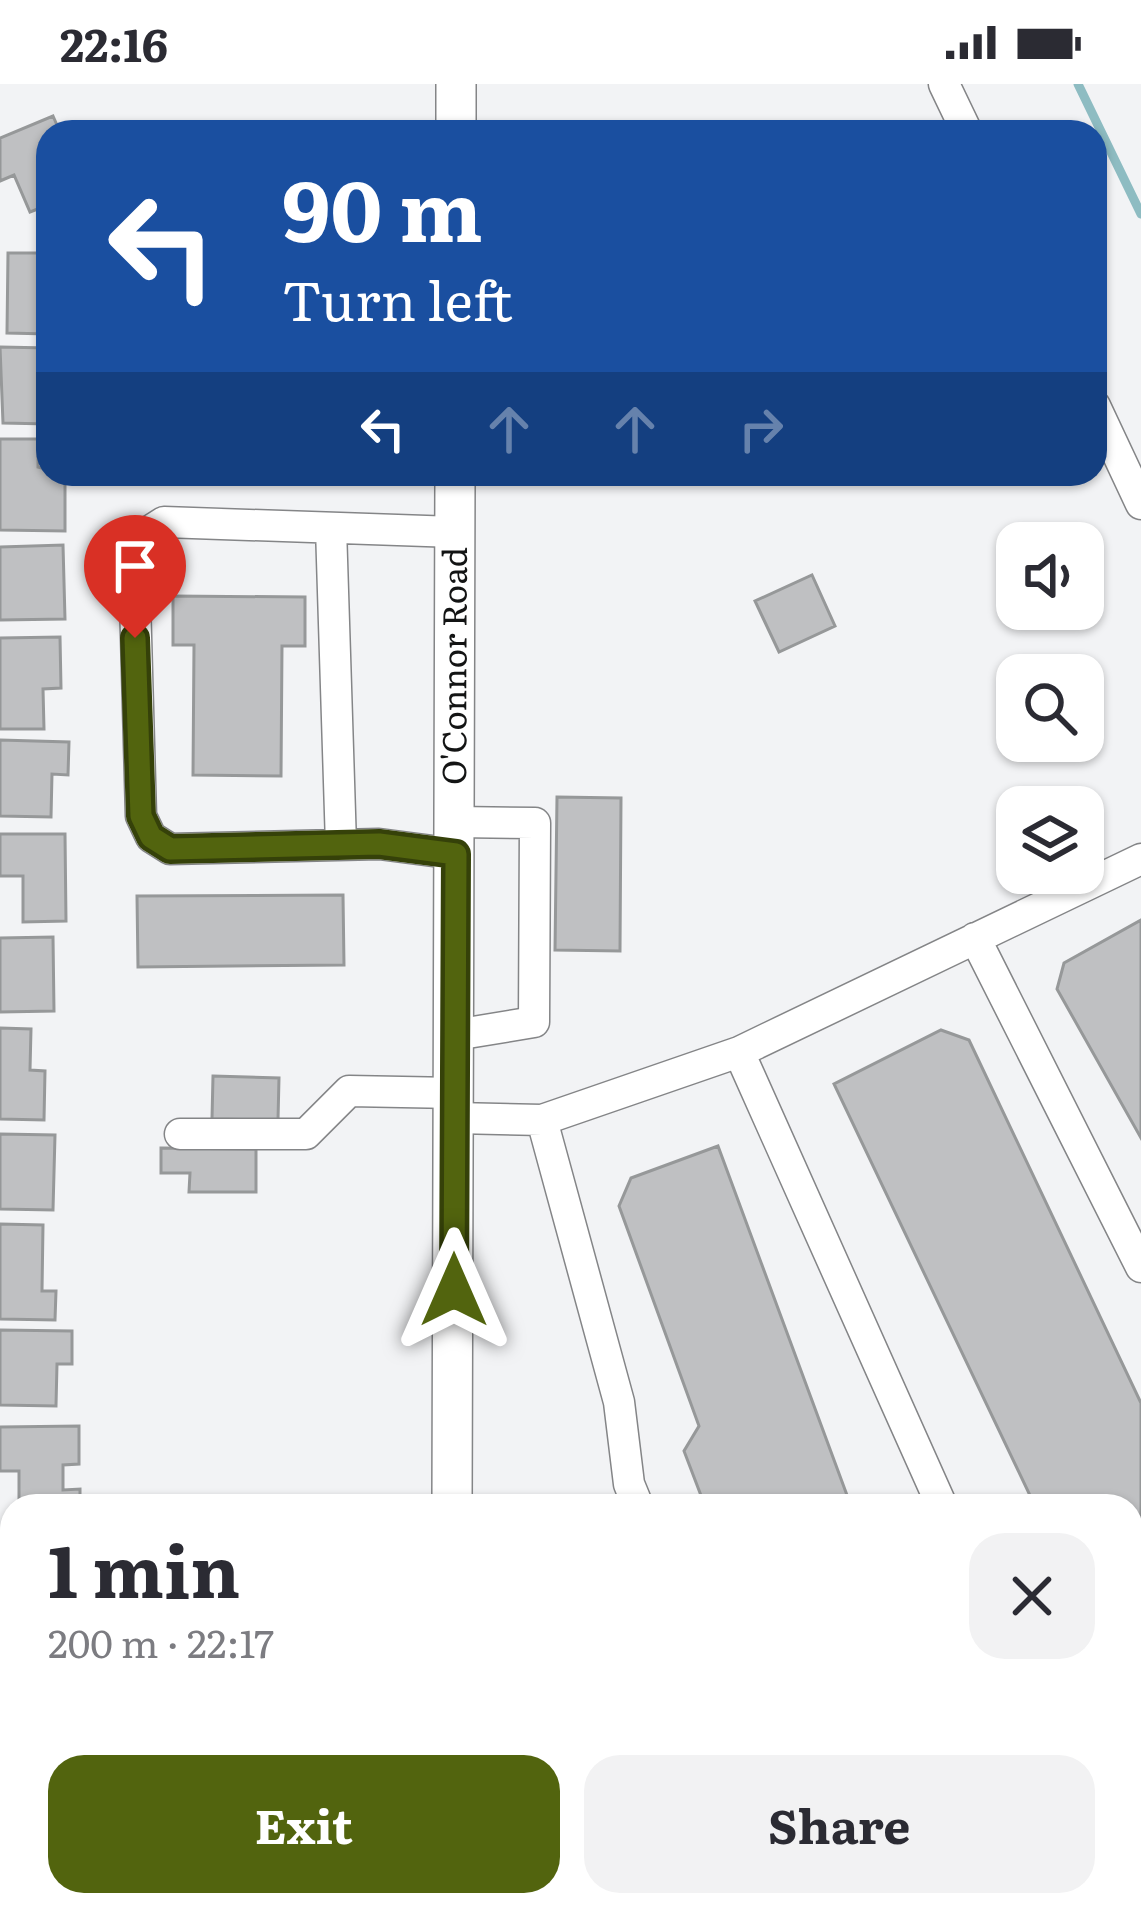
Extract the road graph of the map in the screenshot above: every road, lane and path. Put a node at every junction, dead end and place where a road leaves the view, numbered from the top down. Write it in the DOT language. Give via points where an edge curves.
graph roads {
  1 [pos="456,84"];
  2 [pos="944,84"];
  3 [pos="456,120"];
  4 [pos="961,120"];
  5 [pos="1107,432"];
  6 [pos="455,486"];
  7 [pos="1141,504"];
  8 [pos="332,528"];
  9 [pos="455,532"];
  10 [pos="456,838"];
  11 [pos="341,845"];
  12 [pos="1141,859"];
  13 [pos="975,938"];
  14 [pos="455,1035"];
  15 [pos="739,1052"];
  16 [pos="454,1105"];
  17 [pos="542,1120"];
  18 [pos="180,1134"];
  19 [pos="1141,1267"];
  20 [pos="452,1494"];
  21 [pos="633,1494"];
  22 [pos="937,1494"];
  1 -- 3 [label="main road"];
  2 -- 4 [label="street"];
  5 -- 7 [label="street"];
  6 -- 9 [label="main road, O'Connor Road"];
  8 -- 9 [label="street"];
  8 -- 11 [label="street"];
  8 -- 11 [label="street" via="164,522 142,536 134,564 136,712 141,816 151,837 170,849"];
  9 -- 10 [label="main road, O'Connor Road"];
  10 -- 11 [label="street"];
  10 -- 14 [label="main road, O'Connor Road"];
  10 -- 14 [label="street" via="535,823 534,1022"];
  12 -- 13 [label="street"];
  13 -- 15 [label="street"];
  13 -- 19 [label="street"];
  14 -- 16 [label="main road, O'Connor Road"];
  15 -- 17 [label="street"];
  15 -- 22 [label="street"];
  16 -- 17 [label="street"];
  16 -- 18 [label="street" via="349,1091 306,1134"];
  16 -- 20 [label="main road, O'Connor Road"];
  17 -- 21 [label="street" via="619,1402"];
}
